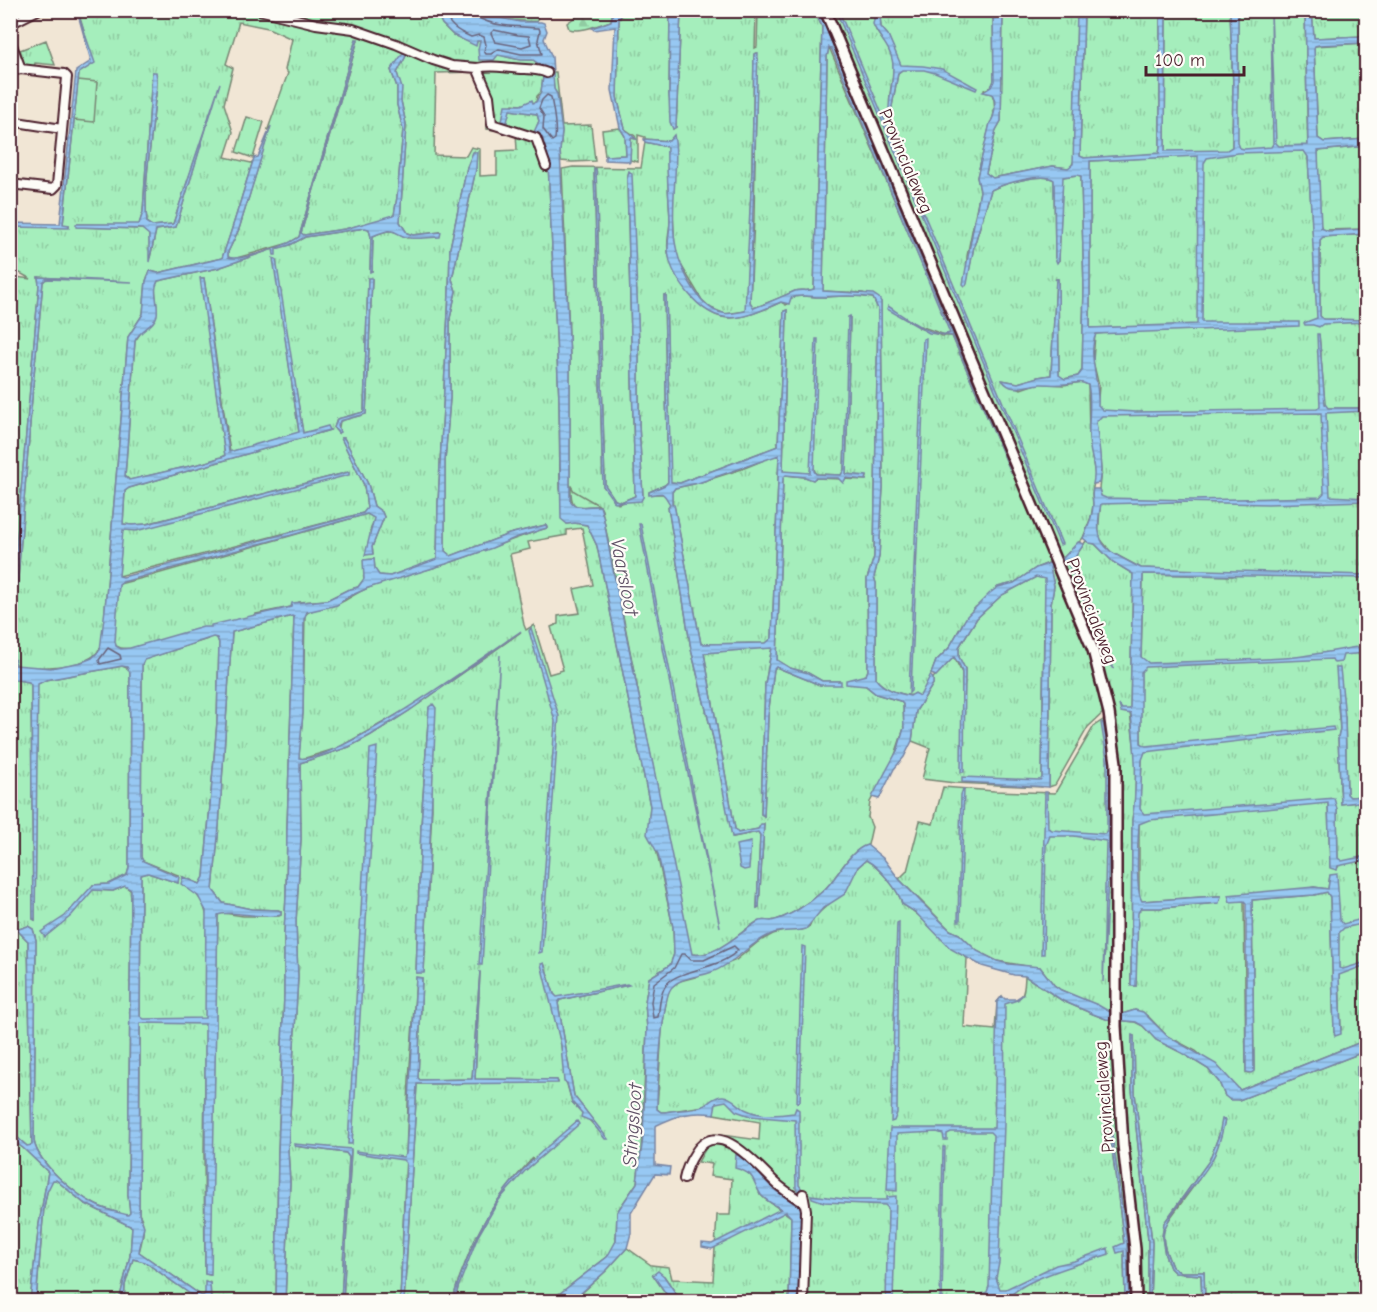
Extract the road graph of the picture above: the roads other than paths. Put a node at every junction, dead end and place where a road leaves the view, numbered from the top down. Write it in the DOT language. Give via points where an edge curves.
graph roads {
  1 [pos="38,10"];
  2 [pos="259,10"];
  3 [pos="825,10"];
  4 [pos="10,24"];
  5 [pos="10,40"];
  6 [pos="477,68"];
  7 [pos="21,69"];
  8 [pos="10,71"];
  9 [pos="547,73"];
  10 [pos="10,122"];
  11 [pos="62,129"];
  12 [pos="546,166"];
  13 [pos="10,184"];
  14 [pos="684,1179"];
  15 [pos="803,1194"];
  16 [pos="804,1203"];
  17 [pos="803,1302"];
  18 [pos="1136,1302"];
  1 -- 4 [label="street"];
  2 -- 6 [label="street" via="353,29 452,66"];
  3 -- 18 [label="main road, Provincialeweg" via="1092,650 1109,713 1116,763 1116,1026"];
  5 -- 7 [label="street"];
  6 -- 9 [label="street" via="502,66"];
  6 -- 12 [label="street" via="489,96 492,124 536,138"];
  7 -- 8 [label="street"];
  7 -- 11 [label="street" via="67,77"];
  10 -- 11 [label="street"];
  11 -- 13 [label="street" via="57,185 53,189"];
  14 -- 16 [label="street" via="686,1168 701,1144 718,1139 743,1152"];
  15 -- 16 [label="street"];
  16 -- 17 [label="street"];
}
